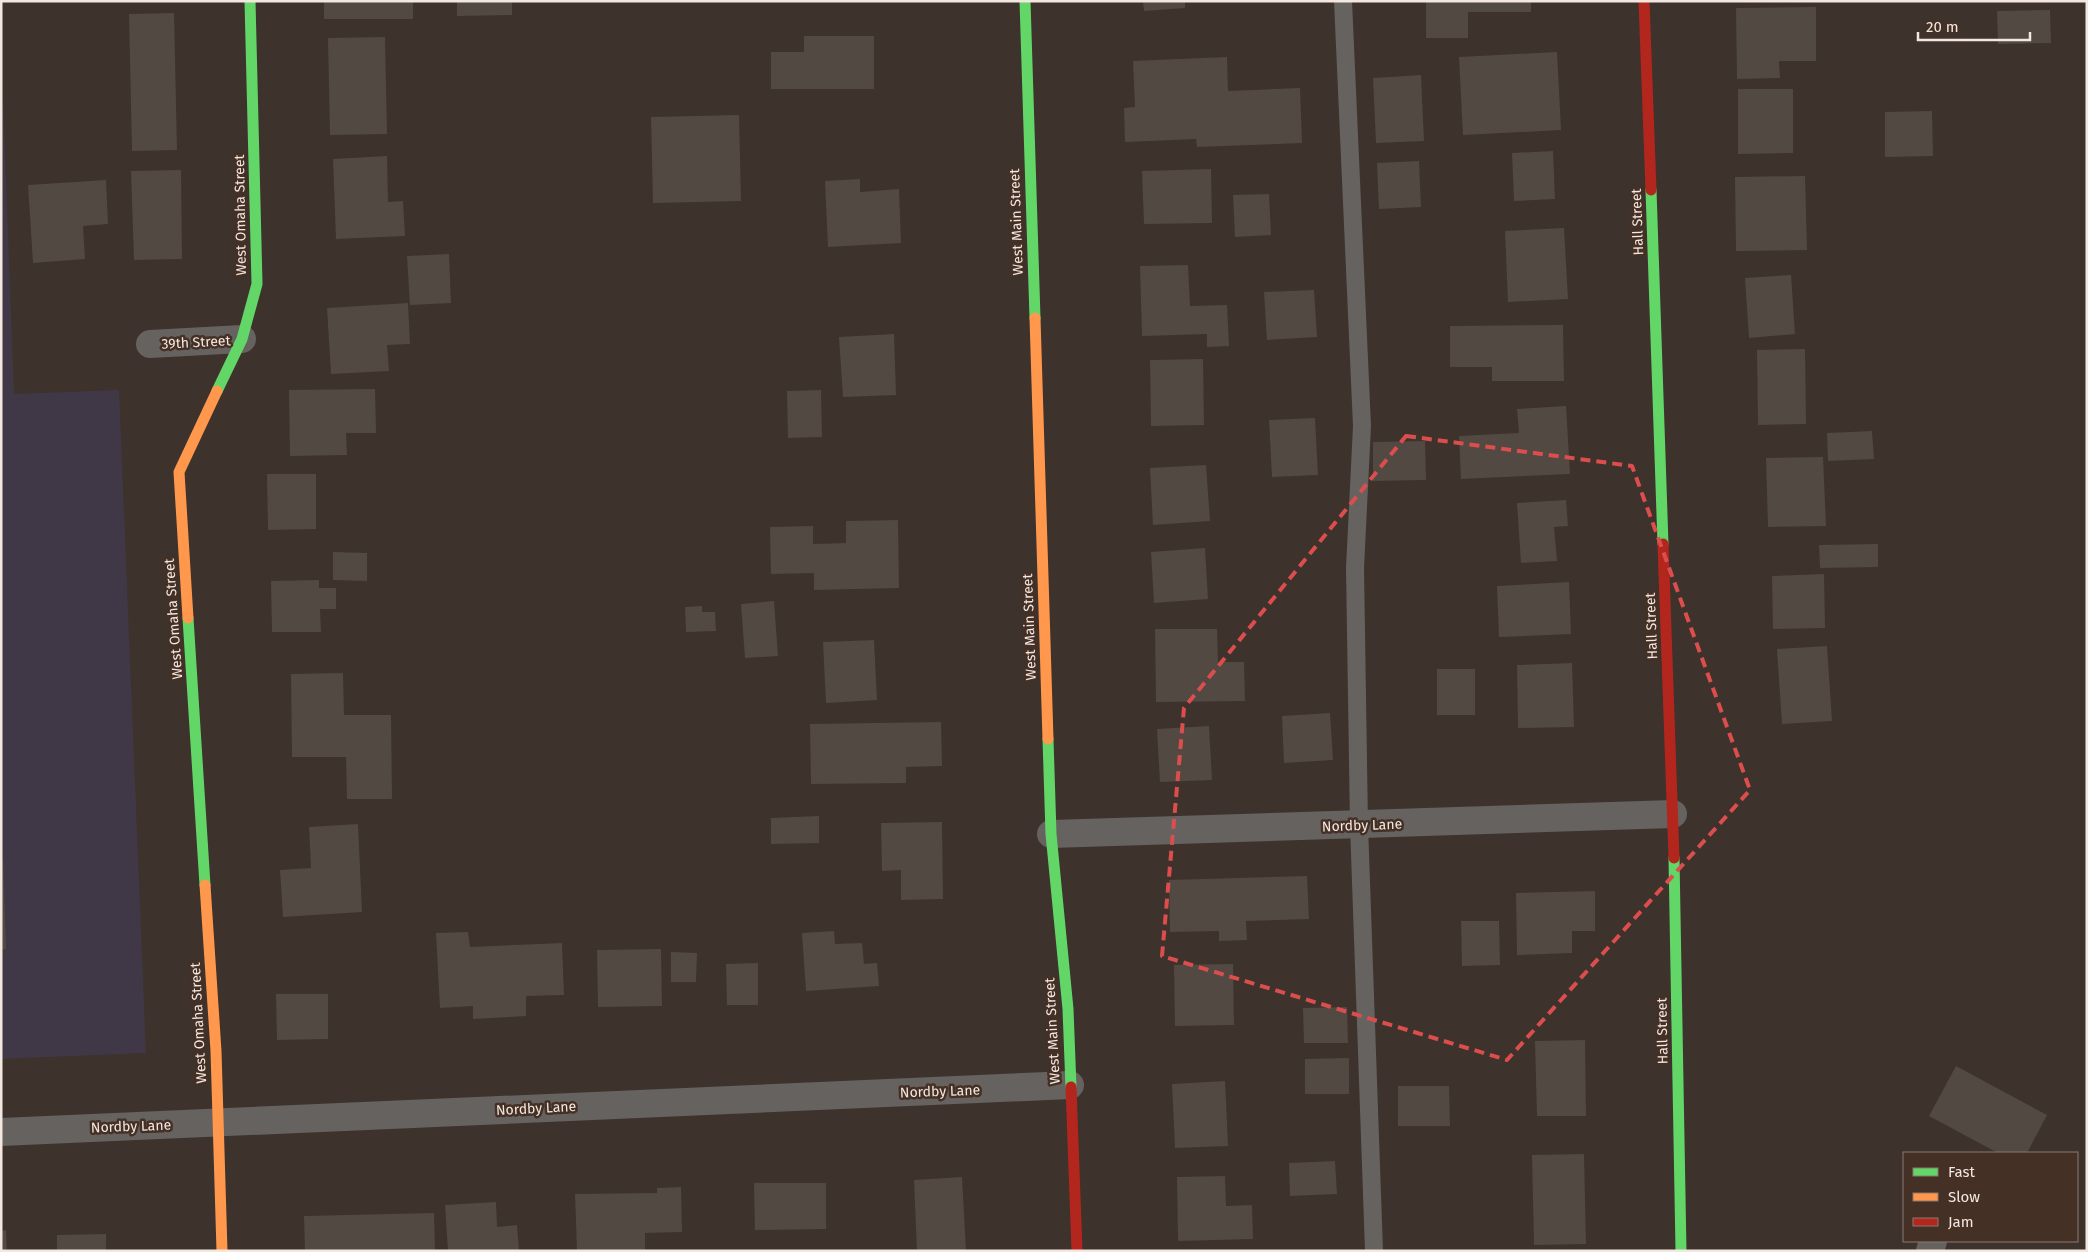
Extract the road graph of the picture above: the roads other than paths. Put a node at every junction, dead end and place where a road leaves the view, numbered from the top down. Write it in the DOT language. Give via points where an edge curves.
graph roads {
  1 [pos="250,1"];
  2 [pos="1024,1"];
  3 [pos="1343,1"];
  4 [pos="1644,1"];
  5 [pos="242,339"];
  6 [pos="150,344"];
  7 [pos="1673,814"];
  8 [pos="1359,825"];
  9 [pos="1051,834"];
  10 [pos="1070,1085"];
  11 [pos="218,1123"];
  12 [pos="1,1132"];
  13 [pos="222,1251"];
  14 [pos="1077,1251"];
  15 [pos="1374,1251"];
  16 [pos="1681,1251"];
  1 -- 5 [label="street, West Omaha Street" via="257,284"];
  2 -- 9 [label="street, West Main Street"];
  3 -- 8 [label="lane" via="1362,426 1355,568"];
  4 -- 7 [label="street, Hall Street"];
  5 -- 6 [label="street, 39th Street"];
  5 -- 11 [label="street, West Omaha Street" via="179,472"];
  7 -- 8 [label="street, Nordby Lane"];
  7 -- 16 [label="street, Hall Street"];
  8 -- 9 [label="street, Nordby Lane"];
  8 -- 15 [label="lane"];
  9 -- 10 [label="street, West Main Street" via="1068,1009"];
  10 -- 11 [label="street, Nordby Lane"];
  10 -- 14 [label="street, West Main Street"];
  11 -- 12 [label="street, Nordby Lane"];
  11 -- 13 [label="street, West Omaha Street"];
}
